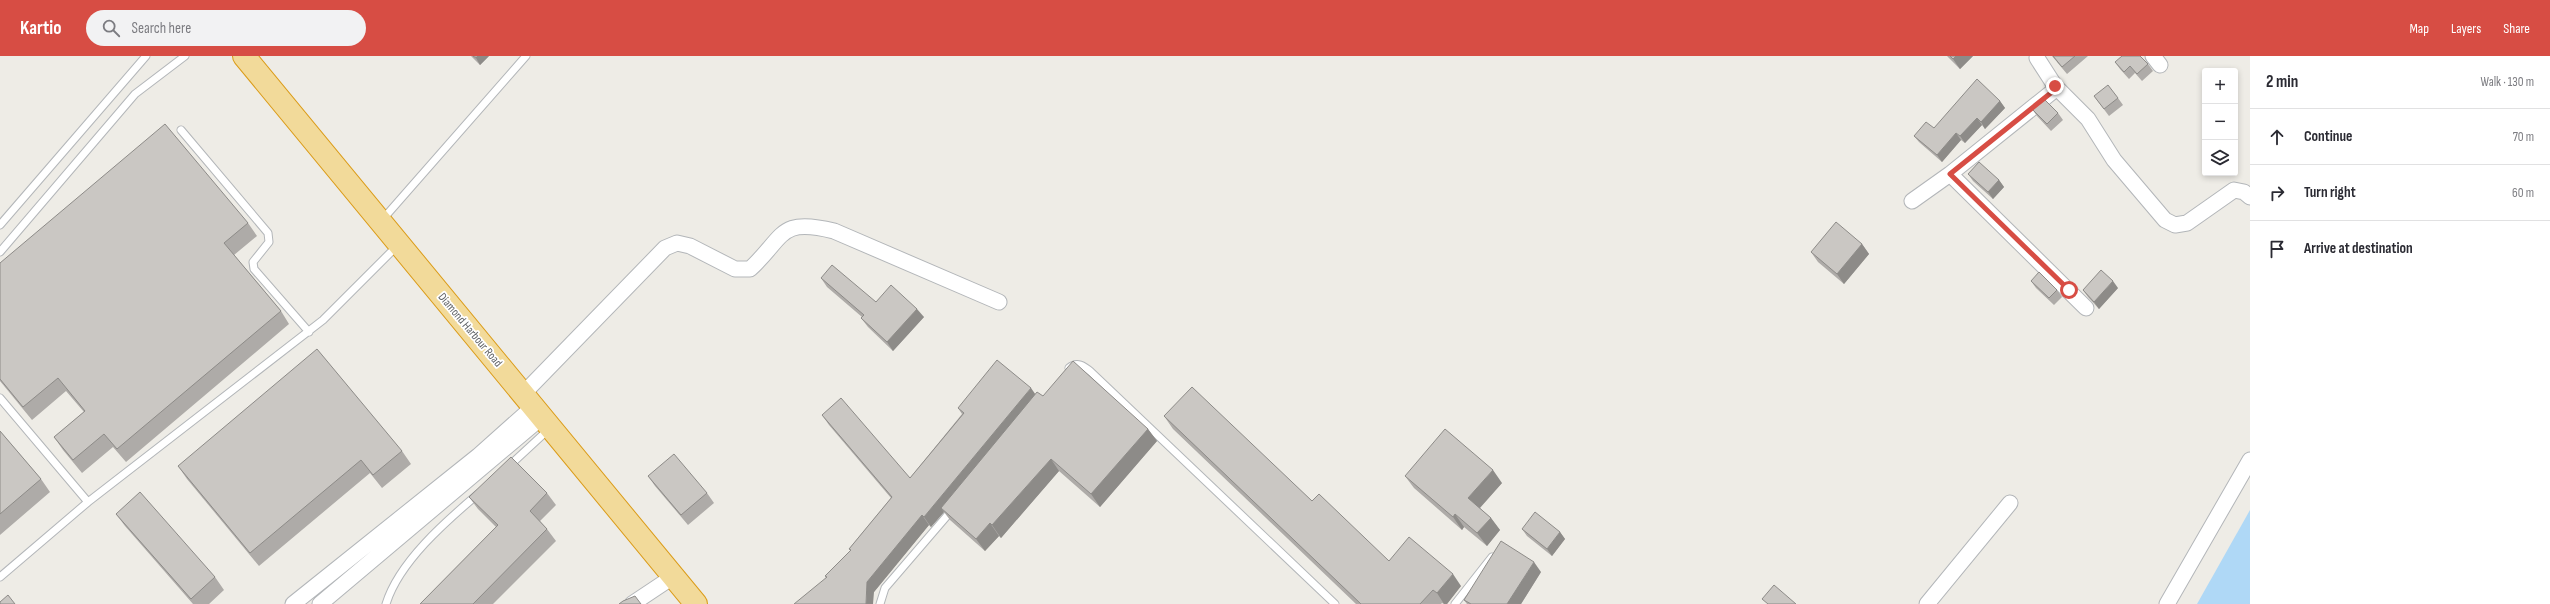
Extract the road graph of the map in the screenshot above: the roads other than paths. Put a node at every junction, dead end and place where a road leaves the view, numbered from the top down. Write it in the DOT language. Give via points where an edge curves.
graph roads {
  1 [pos="146,56"];
  2 [pos="185,56"];
  3 [pos="244,56"];
  4 [pos="526,56"];
  5 [pos="2037,57"];
  6 [pos="2055,86"];
  7 [pos="181,130"];
  8 [pos="1950,174"];
  9 [pos="2250,197"];
  10 [pos="1912,201"];
  11 [pos="380,222"];
  12 [pos="0,224"];
  13 [pos="398,245"];
  14 [pos="0,252"];
  15 [pos="999,302"];
  16 [pos="2086,308"];
  17 [pos="308,332"];
  18 [pos="1065,373"];
  19 [pos="0,398"];
  20 [pos="537,411"];
  21 [pos="2250,460"];
  22 [pos="504,470"];
  23 [pos="482,489"];
  24 [pos="88,502"];
  25 [pos="2010,503"];
  26 [pos="956,505"];
  27 [pos="1496,552"];
  28 [pos="674,576"];
  29 [pos="0,577"];
  30 [pos="293,604"];
  31 [pos="320,604"];
  32 [pos="386,604"];
  33 [pos="632,604"];
  34 [pos="696,604"];
  35 [pos="880,604"];
  36 [pos="1335,604"];
  37 [pos="1455,604"];
  38 [pos="1926,604"];
  39 [pos="2167,604"];
  1 -- 12 [label="lane"];
  2 -- 14 [label="lane" via="134,94"];
  3 -- 11 [label="highway, Diamond Harbour Road"];
  4 -- 11 [label="lane"];
  5 -- 6 [label="street"];
  6 -- 8 [label="street" via="2052,92"];
  6 -- 9 [label="street" via="2088,119 2114,160 2165,220 2176,225 2187,222 2234,190 2244,192"];
  7 -- 17 [label="lane" via="268,233 269,242 253,262 254,269"];
  8 -- 10 [label="street"];
  8 -- 16 [label="street"];
  11 -- 13 [label="highway, Diamond Harbour Road"];
  13 -- 17 [label="lane" via="342,303"];
  13 -- 20 [label="highway, Diamond Harbour Road"];
  15 -- 20 [label="street" via="834,231 818,227 796,226 781,234 750,269 735,268 690,246 677,243 665,248"];
  17 -- 24 [label="lane"];
  18 -- 36 [label="lane" via="1074,364 1080,364 1091,372"];
  19 -- 24 [label="lane"];
  20 -- 22 [label="lane"];
  20 -- 28 [label="highway, Diamond Harbour Road"];
  20 -- 30 [label="street"];
  20 -- 31 [label="street"];
  21 -- 39 [label="street"];
  23 -- 32 [label="lane" via="406,566 395,582"];
  24 -- 29 [label="lane"];
  25 -- 38 [label="street"];
  26 -- 35 [label="lane" via="885,588"];
  27 -- 37 [label="lane"];
  28 -- 33 [label="street"];
  28 -- 34 [label="highway, Diamond Harbour Road"];
}
